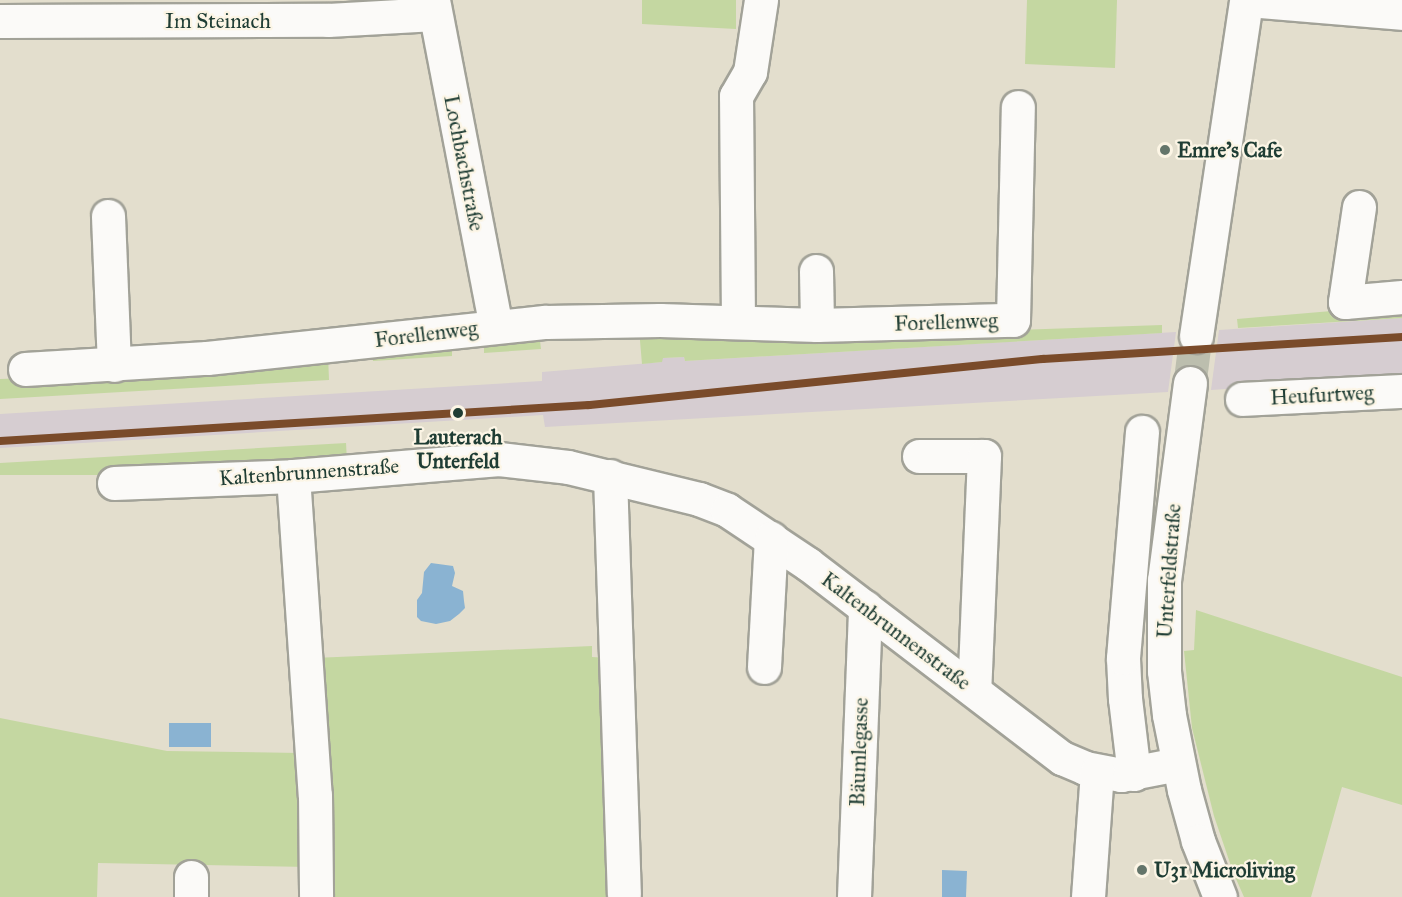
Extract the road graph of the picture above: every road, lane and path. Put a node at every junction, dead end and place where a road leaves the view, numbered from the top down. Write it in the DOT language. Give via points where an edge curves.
graph roads {
  1 [pos="761,0"];
  2 [pos="1246,0"];
  3 [pos="434,7"];
  4 [pos="1402,13"];
  5 [pos="0,21"];
  6 [pos="1018,107"];
  7 [pos="1359,207"];
  8 [pos="108,216"];
  9 [pos="816,271"];
  10 [pos="1402,297"];
  11 [pos="738,322"];
  12 [pos="817,325"];
  13 [pos="496,326"];
  14 [pos="1196,336"];
  15 [pos="114,365"];
  16 [pos="25,369"];
  17 [pos="1190,383"];
  18 [pos="1402,391"];
  19 [pos="1242,399"];
  20 [pos="1142,432"];
  21 [pos="919,456"];
  22 [pos="293,476"];
  23 [pos="610,476"];
  24 [pos="114,483"];
  25 [pos="771,538"];
  26 [pos="865,607"];
  27 [pos="764,667"];
  28 [pos="974,690"];
  29 [pos="1178,764"];
  30 [pos="1097,771"];
  31 [pos="1134,774"];
  32 [pos="624,894"];
  33 [pos="316,897"];
  34 [pos="854,897"];
  35 [pos="1088,897"];
  36 [pos="1220,897"];
  1 -- 11 [label="street" via="750,72 736,96"];
  2 -- 4 [label="street"];
  2 -- 14 [label="street"];
  3 -- 5 [label="street, Im Steinach" via="328,20"];
  3 -- 13 [label="street, Lochbachstraße"];
  6 -- 12 [label="street, Forellenweg" via="1013,320"];
  7 -- 10 [label="street" via="1345,302"];
  8 -- 15 [label="street"];
  9 -- 12 [label="street"];
  11 -- 12 [label="street, Forellenweg"];
  11 -- 13 [label="street, Forellenweg" via="628,320"];
  13 -- 15 [label="street, Forellenweg" via="254,354"];
  15 -- 16 [label="street, Forellenweg"];
  17 -- 29 [label="street, Unterfeldstraße" via="1163,608 1166,692"];
  18 -- 19 [label="street, Heufurtweg"];
  20 -- 31 [label="street" via="1123,658"];
  21 -- 28 [label="street" via="984,456"];
  22 -- 23 [label="street, Kaltenbrunnenstraße" via="499,459 542,462"];
  22 -- 24 [label="street, Kaltenbrunnenstraße"];
  22 -- 33 [label="street" via="315,795"];
  23 -- 25 [label="street, Kaltenbrunnenstraße" via="714,504"];
  23 -- 32 [label="street"];
  25 -- 26 [label="street, Kaltenbrunnenstraße"];
  25 -- 27 [label="street"];
  26 -- 28 [label="street, Kaltenbrunnenstraße"];
  26 -- 34 [label="street, Bäumlegasse"];
  28 -- 30 [label="street, Kaltenbrunnenstraße" via="1062,758"];
  29 -- 31 [label="street, Kaltenbrunnenstraße"];
  29 -- 36 [label="street, Unterfeldstraße" via="1198,842"];
  30 -- 31 [label="street, Kaltenbrunnenstraße" via="1121,776"];
  30 -- 35 [label="street"];
}
